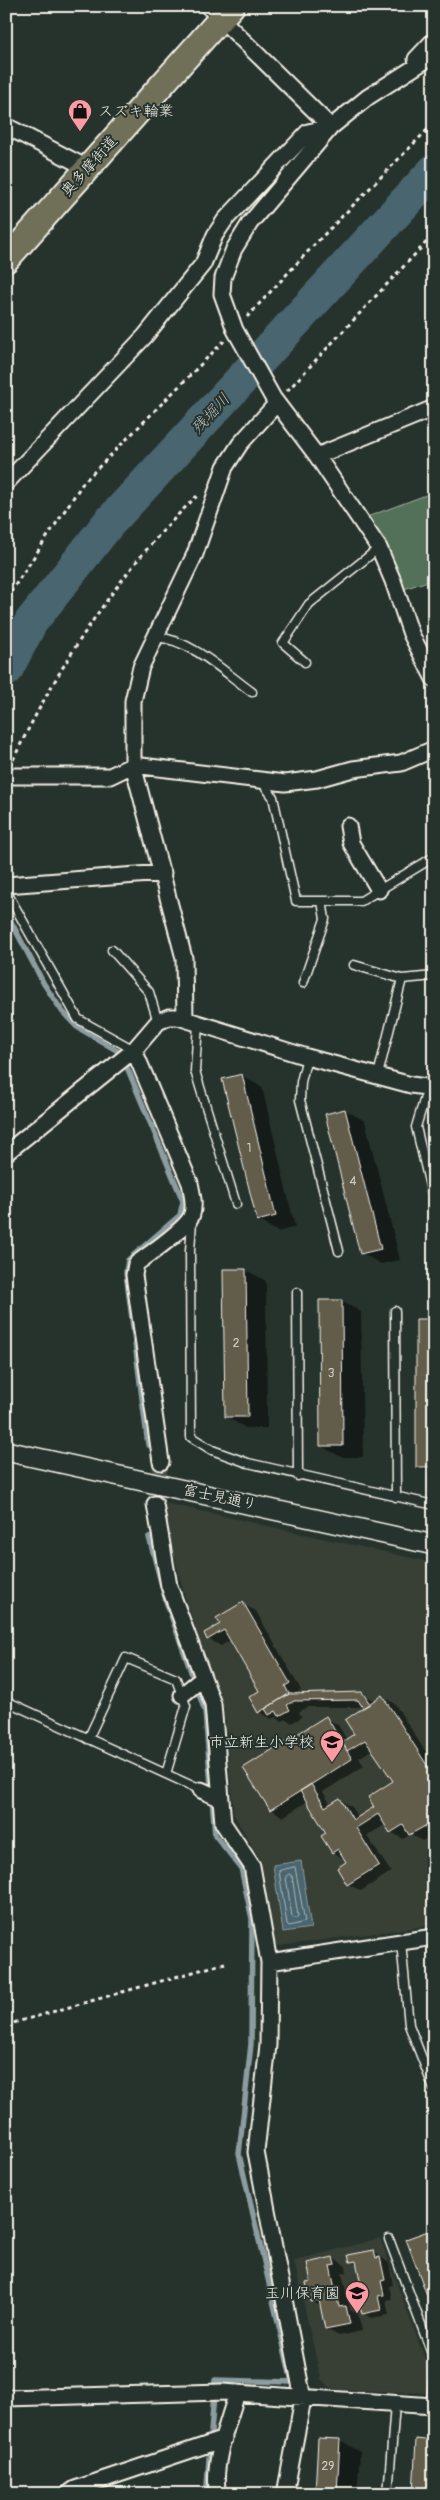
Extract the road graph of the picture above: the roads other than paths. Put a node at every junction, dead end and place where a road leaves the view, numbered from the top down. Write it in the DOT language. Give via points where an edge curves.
graph roads {
  1 [pos="221,10"];
  2 [pos="434,40"];
  3 [pos="434,55"];
  4 [pos="368,97"];
  5 [pos="6,126"];
  6 [pos="331,127"];
  7 [pos="87,168"];
  8 [pos="6,260"];
  9 [pos="275,401"];
  10 [pos="434,408"];
  11 [pos="317,456"];
  12 [pos="6,483"];
  13 [pos="379,548"];
  14 [pos="156,637"];
  15 [pos="304,662"];
  16 [pos="434,679"];
  17 [pos="252,692"];
  18 [pos="434,750"];
  19 [pos="133,766"];
  20 [pos="6,775"];
  21 [pos="262,782"];
  22 [pos="348,826"];
  23 [pos="434,857"];
  24 [pos="163,873"];
  25 [pos="6,885"];
  26 [pos="379,890"];
  27 [pos="6,891"];
  28 [pos="322,901"];
  29 [pos="112,950"];
  30 [pos="354,965"];
  31 [pos="434,976"];
  32 [pos="402,979"];
  33 [pos="303,983"];
  34 [pos="192,1021"];
  35 [pos="158,1022"];
  36 [pos="125,1057"];
  37 [pos="307,1057"];
  38 [pos="378,1076"];
  39 [pos="431,1087"];
  40 [pos="6,1153"];
  41 [pos="434,1203"];
  42 [pos="236,1204"];
  43 [pos="192,1216"];
  44 [pos="338,1251"];
  45 [pos="296,1292"];
  46 [pos="395,1311"];
  47 [pos="6,1451"];
  48 [pos="161,1462"];
  49 [pos="298,1476"];
  50 [pos="396,1497"];
  51 [pos="155,1504"];
  52 [pos="434,1506"];
  53 [pos="434,1545"];
  54 [pos="203,1678"];
  55 [pos="182,1695"];
  56 [pos="6,1701"];
  57 [pos="88,1738"];
  58 [pos="166,1774"];
  59 [pos="201,1790"];
  60 [pos="220,1799"];
  61 [pos="434,1937"];
  62 [pos="401,1942"];
  63 [pos="270,1962"];
  64 [pos="434,2089"];
  65 [pos="389,2239"];
  66 [pos="434,2359"];
  67 [pos="434,2371"];
  68 [pos="237,2393"];
  69 [pos="6,2398"];
  70 [pos="303,2399"];
  71 [pos="394,2404"];
  72 [pos="432,2406"];
  73 [pos="221,2440"];
  74 [pos="68,2494"];
  75 [pos="218,2494"];
  76 [pos="286,2494"];
  77 [pos="388,2494"];
  1 -- 6 [label="street"];
  1 -- 7 [label="main road, 奥多摩街道"];
  2 -- 4 [label="street" via="426,51"];
  3 -- 4 [label="street"];
  4 -- 6 [label="street"];
  5 -- 7 [label="street"];
  6 -- 9 [label="street" via="269,198 234,249 223,278 222,294 237,333"];
  6 -- 12 [label="street" via="308,132 226,220 215,235 203,264 144,336"];
  7 -- 8 [label="main road, 奥多摩街道"];
  9 -- 11 [label="street"];
  9 -- 14 [label="street" via="225,467 195,554"];
  10 -- 11 [label="street"];
  11 -- 13 [label="street"];
  13 -- 15 [label="lane" via="309,604 283,643"];
  13 -- 16 [label="street" via="411,634"];
  14 -- 17 [label="lane" via="169,638 202,656"];
  14 -- 19 [label="street" via="141,667 133,701"];
  18 -- 21 [label="street" via="402,763 353,769 316,779"];
  19 -- 20 [label="street" via="110,776"];
  19 -- 21 [label="street"];
  19 -- 24 [label="street"];
  21 -- 28 [label="lane" via="273,797 296,901"];
  22 -- 26 [label="street" via="351,843"];
  23 -- 26 [label="lane"];
  24 -- 25 [label="street"];
  24 -- 34 [label="street" via="184,958"];
  26 -- 28 [label="lane" via="361,901"];
  27 -- 36 [label="lane" via="78,1019"];
  28 -- 33 [label="lane" via="325,919"];
  29 -- 35 [label="lane" via="149,992"];
  30 -- 32 [label="lane"];
  31 -- 32 [label="lane"];
  32 -- 38 [label="lane"];
  34 -- 35 [label="street" via="168,1017"];
  34 -- 37 [label="street"];
  34 -- 42 [label="lane" via="195,1071"];
  35 -- 36 [label="street"];
  36 -- 40 [label="street"];
  36 -- 43 [label="street" via="190,1183"];
  37 -- 38 [label="street"];
  37 -- 44 [label="lane" via="300,1100"];
  38 -- 39 [label="street"];
  39 -- 41 [label="lane" via="416,1126"];
  43 -- 48 [label="street" via="175,1234 136,1264 134,1275"];
  43 -- 49 [label="lane" via="191,1437 212,1450 248,1464"];
  45 -- 49 [label="lane"];
  46 -- 50 [label="lane"];
  47 -- 53 [label="street, 富士見通り"];
  49 -- 50 [label="lane"];
  50 -- 52 [label="lane"];
  51 -- 54 [label="street" via="169,1586"];
  54 -- 55 [label="street"];
  54 -- 60 [label="street" via="213,1704"];
  55 -- 57 [label="lane" via="176,1679 126,1658"];
  55 -- 58 [label="lane" via="186,1706"];
  56 -- 57 [label="lane"];
  57 -- 58 [label="lane"];
  58 -- 59 [label="lane"];
  59 -- 60 [label="street"];
  60 -- 63 [label="street" via="223,1823 252,1866"];
  61 -- 62 [label="street"];
  62 -- 63 [label="street"];
  62 -- 64 [label="lane" via="409,2025"];
  63 -- 70 [label="street" via="268,2045 256,2152"];
  65 -- 66 [label="lane"];
  67 -- 72 [label="lane"];
  68 -- 69 [label="street"];
  68 -- 70 [label="street"];
  68 -- 73 [label="street"];
  70 -- 71 [label="street"];
  70 -- 76 [label="street"];
  71 -- 72 [label="street"];
  71 -- 77 [label="lane"];
  73 -- 74 [label="street" via="202,2444"];
  73 -- 75 [label="street"];
}
